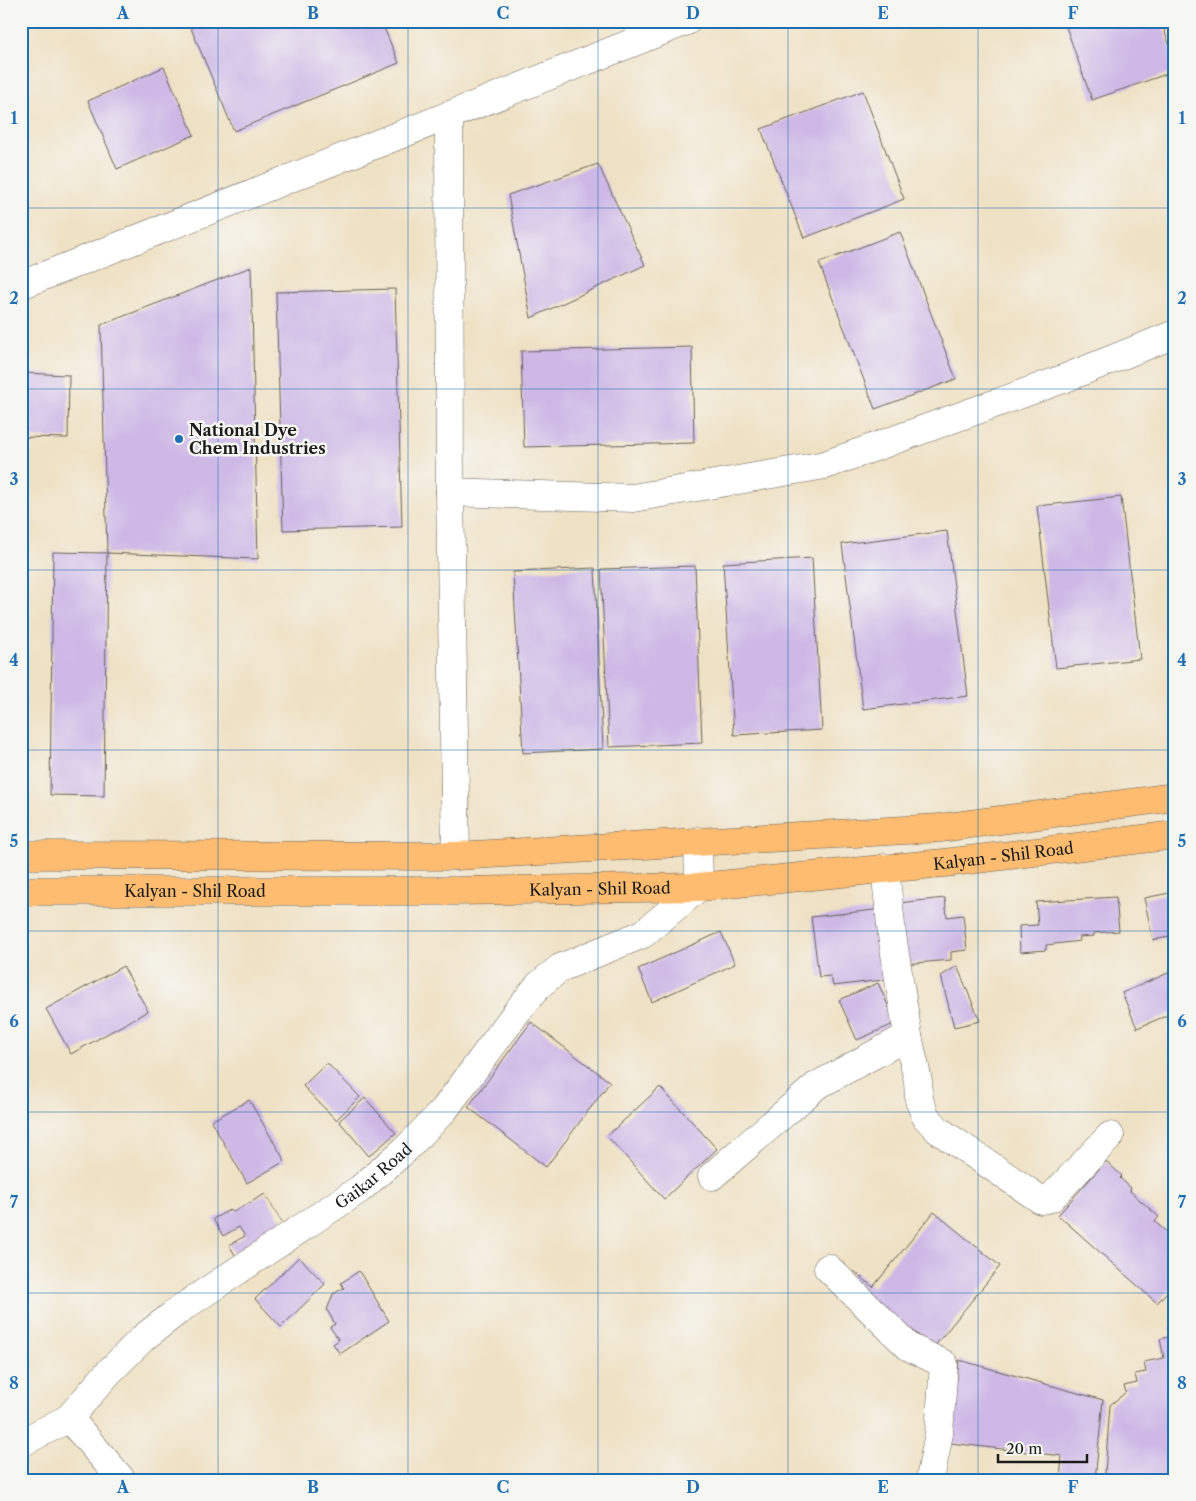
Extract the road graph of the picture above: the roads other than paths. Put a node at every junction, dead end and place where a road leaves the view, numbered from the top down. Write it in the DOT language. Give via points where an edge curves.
graph roads {
  1 [pos="687,21"];
  2 [pos="449,115"];
  3 [pos="21,285"];
  4 [pos="1175,334"];
  5 [pos="450,492"];
  6 [pos="1175,797"];
  7 [pos="1175,835"];
  8 [pos="698,841"];
  9 [pos="21,855"];
  10 [pos="456,856"];
  11 [pos="885,868"];
  12 [pos="699,887"];
  13 [pos="21,891"];
  14 [pos="908,1036"];
  15 [pos="1110,1136"];
  16 [pos="712,1176"];
  17 [pos="828,1268"];
  18 [pos="69,1418"];
  19 [pos="21,1443"];
  20 [pos="122,1480"];
  21 [pos="930,1480"];
  1 -- 2 [label="street"];
  2 -- 3 [label="street"];
  2 -- 5 [label="street"];
  4 -- 5 [label="street" via="826,465 633,498"];
  5 -- 10 [label="street"];
  6 -- 8 [label="main road" via="940,828"];
  7 -- 11 [label="main road, Kalyan - Shil Road"];
  8 -- 10 [label="main road"];
  8 -- 12 [label="street"];
  9 -- 10 [label="main road"];
  11 -- 12 [label="main road, Kalyan - Shil Road"];
  11 -- 14 [label="street"];
  12 -- 13 [label="main road, Kalyan - Shil Road" via="447,891"];
  12 -- 18 [label="street, Gaikar Road" via="643,934 560,968 539,985 444,1110 406,1149 360,1189 143,1338"];
  14 -- 15 [label="street" via="919,1100 926,1117 938,1130 1042,1200 1051,1198"];
  14 -- 16 [label="street" via="816,1086"];
  17 -- 21 [label="street" via="909,1347 944,1364 939,1433"];
  18 -- 19 [label="street, Gaikar Road"];
  18 -- 20 [label="street"];
}
